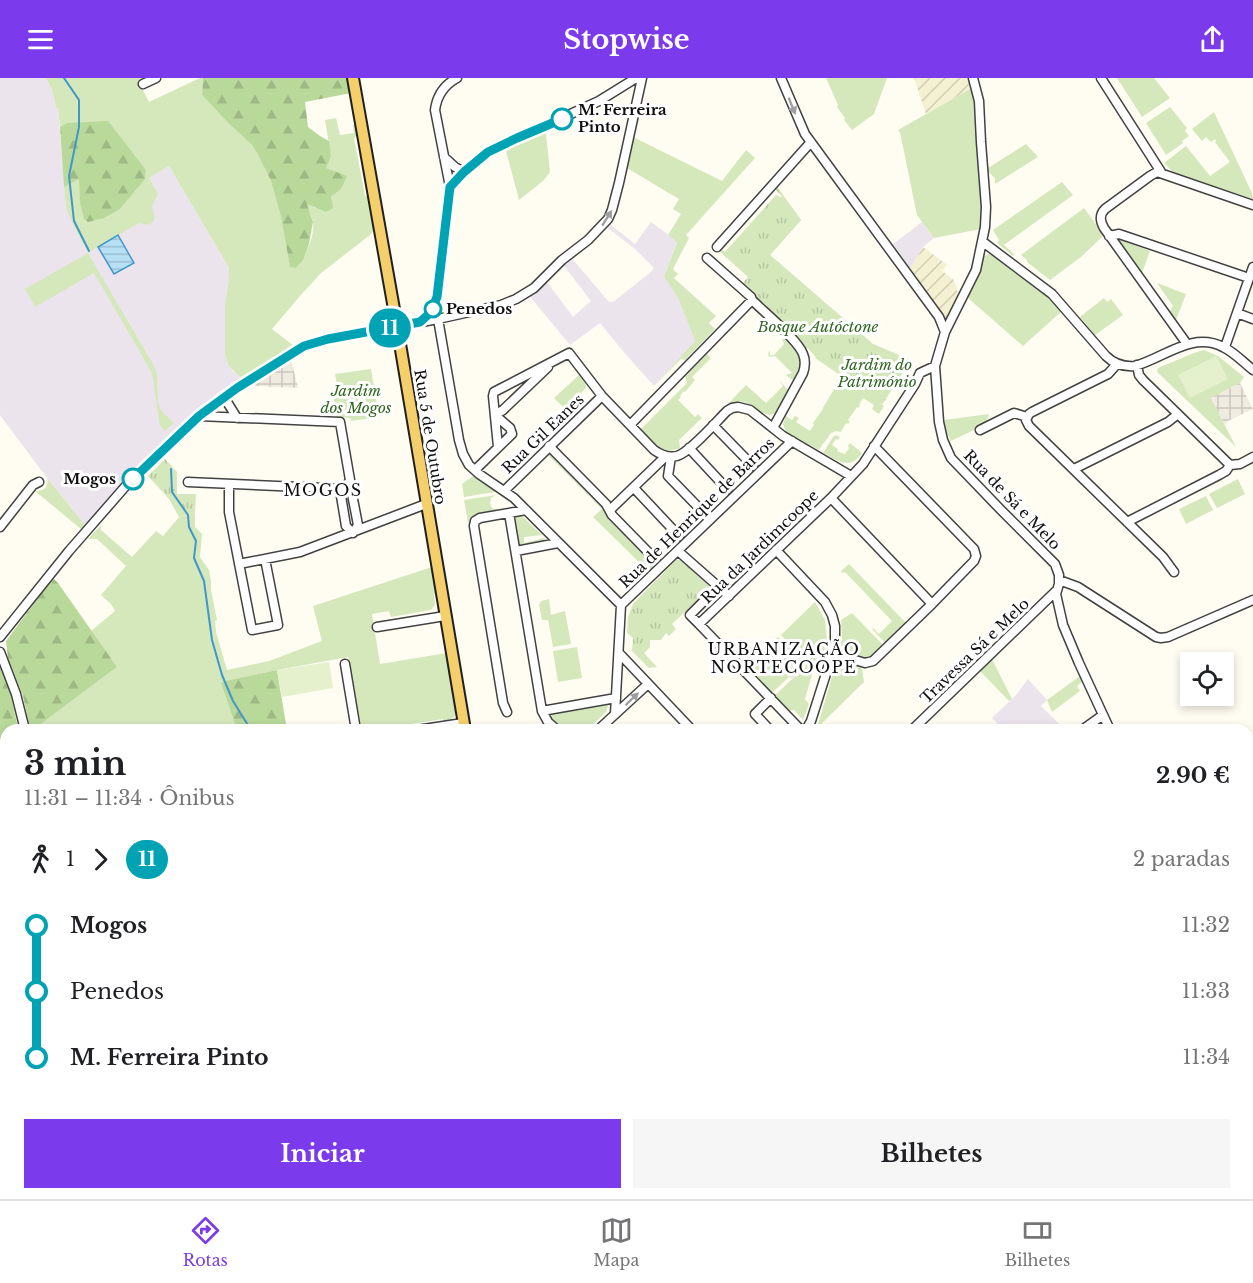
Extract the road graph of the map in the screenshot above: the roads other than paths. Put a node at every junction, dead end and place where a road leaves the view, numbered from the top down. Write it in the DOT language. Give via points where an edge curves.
graph roads {
  1 [pos="156,78"];
  2 [pos="353,78"];
  3 [pos="457,78"];
  4 [pos="636,78"];
  5 [pos="642,78"];
  6 [pos="781,78"];
  7 [pos="973,78"];
  8 [pos="1101,78"];
  9 [pos="143,84"];
  10 [pos="811,142"];
  11 [pos="444,158"];
  12 [pos="464,172"];
  13 [pos="1161,172"];
  14 [pos="450,187"];
  15 [pos="1253,205"];
  16 [pos="1109,236"];
  17 [pos="982,242"];
  18 [pos="717,247"];
  19 [pos="707,258"];
  20 [pos="1253,267"];
  21 [pos="1249,278"];
  22 [pos="752,300"];
  23 [pos="1237,313"];
  24 [pos="438,319"];
  25 [pos="1253,319"];
  26 [pos="420,322"];
  27 [pos="397,326"];
  28 [pos="945,332"];
  29 [pos="1187,344"];
  30 [pos="1225,347"];
  31 [pos="555,360"];
  32 [pos="1117,364"];
  33 [pos="935,366"];
  34 [pos="1137,366"];
  35 [pos="1253,370"];
  36 [pos="602,396"];
  37 [pos="224,397"];
  38 [pos="1178,414"];
  39 [pos="495,415"];
  40 [pos="1027,417"];
  41 [pos="237,418"];
  42 [pos="195,419"];
  43 [pos="630,425"];
  44 [pos="713,425"];
  45 [pos="773,428"];
  46 [pos="980,430"];
  47 [pos="792,441"];
  48 [pos="549,446"];
  49 [pos="874,446"];
  50 [pos="498,447"];
  51 [pos="689,448"];
  52 [pos="667,457"];
  53 [pos="1253,458"];
  54 [pos="1230,465"];
  55 [pos="753,466"];
  56 [pos="474,470"];
  57 [pos="1074,470"];
  58 [pos="851,476"];
  59 [pos="39,482"];
  60 [pos="188,482"];
  61 [pos="229,484"];
  62 [pos="634,488"];
  63 [pos="346,489"];
  64 [pos="727,489"];
  65 [pos="504,491"];
  66 [pos="831,498"];
  67 [pos="426,504"];
  68 [pos="526,510"];
  69 [pos="609,510"];
  70 [pos="509,513"];
  71 [pos="704,513"];
  72 [pos="1127,522"];
  73 [pos="0,527"];
  74 [pos="353,532"];
  75 [pos="679,536"];
  76 [pos="558,543"];
  77 [pos="776,550"];
  78 [pos="516,551"];
  79 [pos="678,551"];
  80 [pos="265,559"];
  81 [pos="655,559"];
  82 [pos="239,564"];
  83 [pos="1174,572"];
  84 [pos="1059,580"];
  85 [pos="718,586"];
  86 [pos="1056,591"];
  87 [pos="729,596"];
  88 [pos="1253,600"];
  89 [pos="932,604"];
  90 [pos="621,605"];
  91 [pos="445,616"];
  92 [pos="699,624"];
  93 [pos="376,627"];
  94 [pos="0,637"];
  95 [pos="0,652"];
  96 [pos="618,653"];
  97 [pos="832,653"];
  98 [pos="345,664"];
  99 [pos="648,684"];
  100 [pos="616,698"];
  101 [pos="771,698"];
  102 [pos="542,711"];
  103 [pos="507,712"];
  104 [pos="615,714"];
  105 [pos="1103,715"];
  106 [pos="24,724"];
  107 [pos="355,724"];
  108 [pos="463,724"];
  109 [pos="550,724"];
  110 [pos="604,724"];
  111 [pos="686,724"];
  112 [pos="764,724"];
  113 [pos="790,724"];
  114 [pos="809,724"];
  115 [pos="918,724"];
  116 [pos="1090,724"];
  117 [pos="1107,724"];
  1 -- 9 [label="street"];
  2 -- 27 [label="main road, Rua 5 de Outubro"];
  3 -- 11 [label="street" via="445,86 436,102"];
  4 -- 12 [label="street" via="599,101 488,152"];
  24 -- 5 [label="street, one-way" via="516,299 534,288 608,219"];
  6 -- 10 [label="street, one-way"];
  7 -- 17 [label="street, Rua de Sá e Melo" via="980,101 986,207"];
  8 -- 13 [label="street"];
  10 -- 18 [label="street"];
  10 -- 28 [label="street" via="939,317"];
  11 -- 12 [label="street"];
  11 -- 14 [label="street"];
  12 -- 14 [label="street"];
  13 -- 15 [label="street"];
  13 -- 16 [label="street" via="1154,173 1103,212 1101,221"];
  14 -- 26 [label="street" via="437,297 430,313"];
  16 -- 21 [label="street" via="1119,234"];
  16 -- 29 [label="street"];
  17 -- 28 [label="street, Rua de Sá e Melo" via="976,270"];
  17 -- 32 [label="street" via="1052,294"];
  19 -- 22 [label="street"];
  20 -- 21 [label="street"];
  21 -- 23 [label="street"];
  22 -- 43 [label="street"];
  22 -- 45 [label="street" via="798,347 805,360 803,374"];
  23 -- 25 [label="street"];
  23 -- 30 [label="street"];
  24 -- 26 [label="street"];
  24 -- 56 [label="street" via="461,449"];
  26 -- 27 [label="street"];
  27 -- 37 [label="street" via="304,346"];
  27 -- 67 [label="main road, Rua 5 de Outubro"];
  28 -- 33 [label="street, Rua de Sá e Melo"];
  29 -- 30 [label="street" via="1206,341"];
  29 -- 34 [label="street"];
  30 -- 35 [label="street"];
  31 -- 36 [label="street" via="569,353"];
  31 -- 39 [label="street"];
  31 -- 39 [label="street" via="494,391"];
  32 -- 34 [label="street"];
  32 -- 40 [label="street" via="1108,374"];
  33 -- 49 [label="street, Rua da Jardimcoope" via="920,373"];
  33 -- 84 [label="street, Rua de Sá e Melo" via="939,422 949,455 1055,564"];
  34 -- 38 [label="street" via="1140,376"];
  36 -- 43 [label="street"];
  36 -- 48 [label="street, Rua Gil Eanes"];
  37 -- 41 [label="street"];
  37 -- 42 [label="street"];
  38 -- 54 [label="street"];
  38 -- 57 [label="street"];
  39 -- 50 [label="street"];
  39 -- 50 [label="street" via="512,431"];
  40 -- 46 [label="street" via="1014,413"];
  40 -- 57 [label="street" via="1029,426"];
  41 -- 42 [label="street"];
  41 -- 63 [label="street" via="340,422 350,480"];
  42 -- 94 [label="street" via="131,480"];
  43 -- 52 [label="street" via="654,450"];
  44 -- 45 [label="street" via="731,409 742,407"];
  44 -- 51 [label="street"];
  44 -- 55 [label="street"];
  45 -- 47 [label="street"];
  47 -- 58 [label="street"];
  47 -- 79 [label="street, Rua de Henrique de Barros"];
  48 -- 65 [label="street, Rua Gil Eanes"];
  48 -- 69 [label="street"];
  49 -- 58 [label="street, Rua da Jardimcoope"];
  49 -- 89 [label="street" via="974,549 974,561"];
  50 -- 56 [label="street"];
  51 -- 52 [label="street"];
  51 -- 64 [label="street"];
  52 -- 62 [label="street"];
  52 -- 71 [label="street" via="668,476"];
  53 -- 54 [label="street"];
  54 -- 72 [label="street" via="1219,475"];
  56 -- 65 [label="street"];
  57 -- 72 [label="street"];
  58 -- 66 [label="street, Rua da Jardimcoope"];
  59 -- 73 [label="street"];
  60 -- 61 [label="street"];
  61 -- 63 [label="street"];
  61 -- 82 [label="street" via="228,512"];
  62 -- 69 [label="street"];
  62 -- 75 [label="street"];
  63 -- 74 [label="street" via="352,494 358,525"];
  65 -- 68 [label="street"];
  66 -- 77 [label="street, Rua da Jardimcoope"];
  66 -- 89 [label="street"];
  67 -- 74 [label="street"];
  67 -- 91 [label="main road, Rua 5 de Outubro"];
  68 -- 70 [label="street"];
  68 -- 76 [label="street"];
  69 -- 81 [label="street"];
  70 -- 78 [label="street"];
  70 -- 103 [label="street" via="478,518 474,526"];
  72 -- 83 [label="street"];
  74 -- 80 [label="street" via="300,552"];
  76 -- 78 [label="street"];
  76 -- 90 [label="street"];
  77 -- 87 [label="street, Rua da Jardimcoope"];
  77 -- 97 [label="street" via="830,610 835,630"];
  78 -- 102 [label="street"];
  79 -- 85 [label="street"];
  79 -- 90 [label="street, Rua de Henrique de Barros"];
  80 -- 82 [label="street"];
  80 -- 82 [label="street" via="278,625 252,630"];
  84 -- 86 [label="street"];
  84 -- 88 [label="street" via="1078,587 1161,638"];
  85 -- 87 [label="street"];
  85 -- 92 [label="street, Rua da Jardimcoope" via="690,615"];
  86 -- 105 [label="street" via="1066,634"];
  86 -- 115 [label="street, Travessa Sá e Melo"];
  87 -- 92 [label="street, Rua da Jardimcoope"];
  89 -- 97 [label="street" via="872,662"];
  90 -- 96 [label="street"];
  91 -- 93 [label="street"];
  91 -- 108 [label="main road, Rua 5 de Outubro"];
  92 -- 101 [label="street"];
  95 -- 106 [label="street"];
  96 -- 99 [label="street"];
  96 -- 100 [label="street"];
  97 -- 114 [label="street"];
  98 -- 107 [label="street"];
  104 -- 99 [label="street, one-way"];
  99 -- 111 [label="street"];
  100 -- 102 [label="street"];
  100 -- 104 [label="street"];
  101 -- 112 [label="street" via="755,714"];
  101 -- 113 [label="street"];
  102 -- 109 [label="street"];
  104 -- 110 [label="street"];
  105 -- 116 [label="street"];
  105 -- 117 [label="street"];
}
